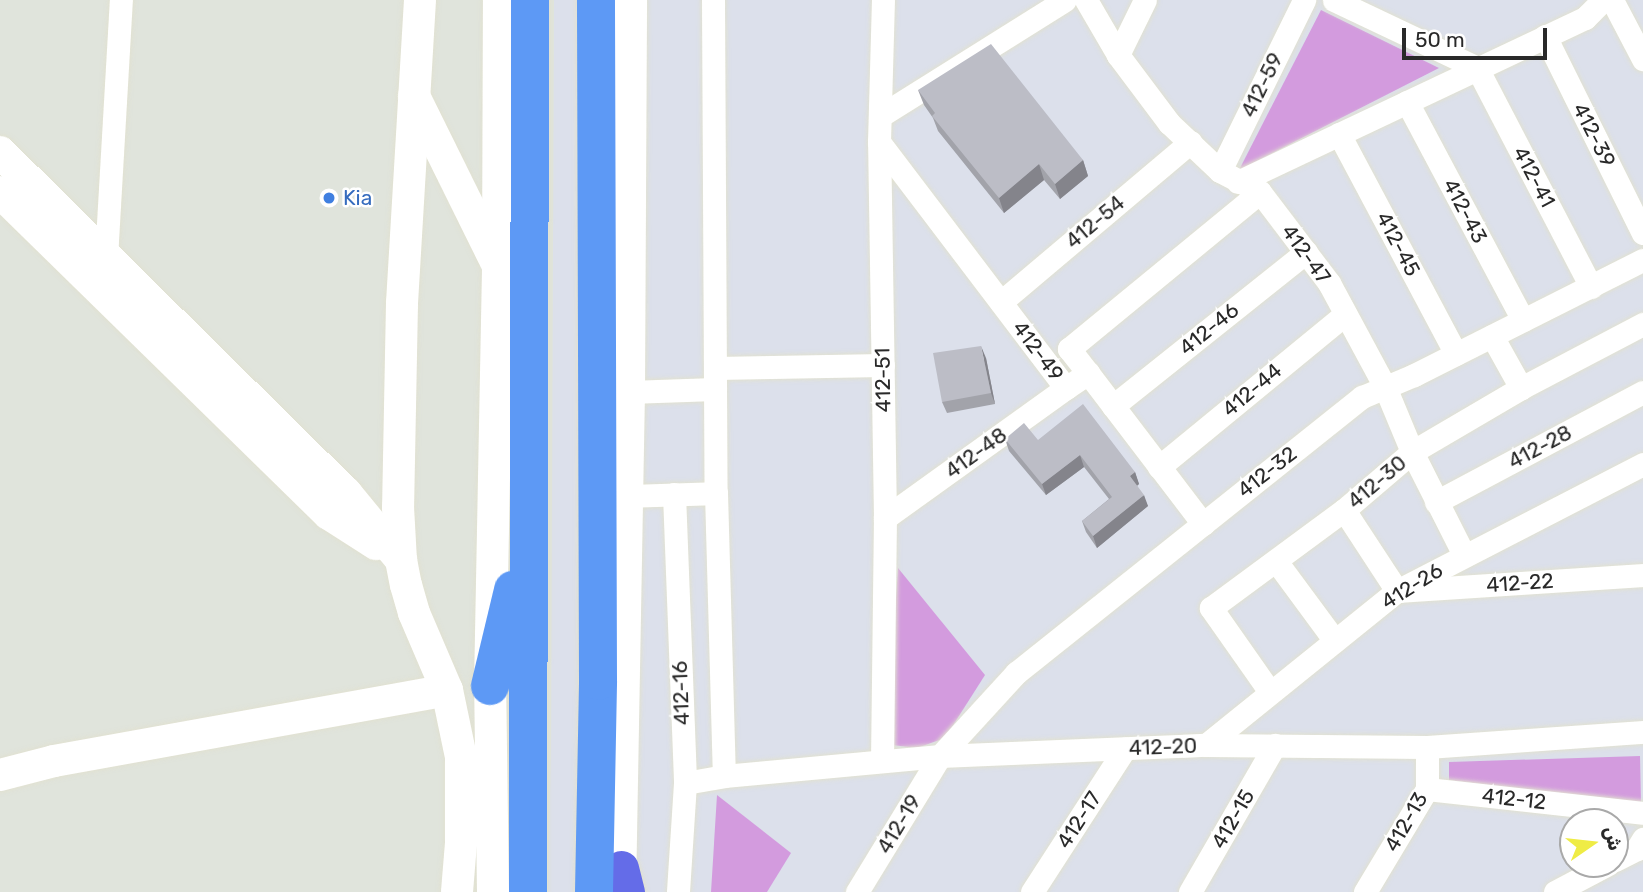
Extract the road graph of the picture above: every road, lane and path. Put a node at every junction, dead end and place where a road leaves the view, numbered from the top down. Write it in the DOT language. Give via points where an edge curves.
graph roads {
  1 [pos="121,0"];
  2 [pos="420,0"];
  3 [pos="499,0"];
  4 [pos="530,0"];
  5 [pos="596,0"];
  6 [pos="631,0"];
  7 [pos="713,0"];
  8 [pos="883,0"];
  9 [pos="1065,0"];
  10 [pos="1086,0"];
  11 [pos="1145,0"];
  12 [pos="1304,0"];
  13 [pos="1334,0"];
  14 [pos="1603,0"];
  15 [pos="1612,0"];
  16 [pos="1545,36"];
  17 [pos="1118,55"];
  18 [pos="1643,59"];
  19 [pos="1477,68"];
  20 [pos="413,95"];
  21 [pos="1407,102"];
  22 [pos="880,116"];
  23 [pos="1339,134"];
  24 [pos="878,142"];
  25 [pos="1190,142"];
  26 [pos="0,152"];
  27 [pos="1229,176"];
  28 [pos="0,192"];
  29 [pos="1260,192"];
  30 [pos="1643,233"];
  31 [pos="1306,252"];
  32 [pos="106,258"];
  33 [pos="1643,260"];
  34 [pos="498,267"];
  35 [pos="1591,286"];
  36 [pos="1001,302"];
  37 [pos="1345,314"];
  38 [pos="1523,320"];
  39 [pos="1643,324"];
  40 [pos="1492,335"];
  41 [pos="1069,348"];
  42 [pos="1456,354"];
  43 [pos="1048,364"];
  44 [pos="883,365"];
  45 [pos="1088,373"];
  46 [pos="715,379"];
  47 [pos="1385,387"];
  48 [pos="1066,388"];
  49 [pos="1521,388"];
  50 [pos="629,392"];
  51 [pos="1643,392"];
  52 [pos="1113,406"];
  53 [pos="1412,452"];
  54 [pos="1643,464"];
  55 [pos="1159,467"];
  56 [pos="716,493"];
  57 [pos="674,494"];
  58 [pos="627,496"];
  59 [pos="1436,502"];
  60 [pos="337,503"];
  61 [pos="1344,510"];
  62 [pos="886,518"];
  63 [pos="597,519"];
  64 [pos="1203,524"];
  65 [pos="526,534"];
  66 [pos="1464,555"];
  67 [pos="401,559"];
  68 [pos="1276,561"];
  69 [pos="1643,575"];
  70 [pos="1397,591"];
  71 [pos="625,624"];
  72 [pos="1335,641"];
  73 [pos="490,686"];
  74 [pos="447,690"];
  75 [pos="1270,692"];
  76 [pos="1643,732"];
  77 [pos="1206,745"];
  78 [pos="1275,745"];
  79 [pos="1427,747"];
  80 [pos="1125,748"];
  81 [pos="940,756"];
  82 [pos="883,761"];
  83 [pos="0,775"];
  84 [pos="724,776"];
  85 [pos="685,783"];
  86 [pos="1427,789"];
  87 [pos="1643,813"];
  88 [pos="1582,878"];
  89 [pos="616,886"];
  90 [pos="457,892"];
  91 [pos="493,892"];
  92 [pos="528,892"];
  93 [pos="678,892"];
  94 [pos="857,892"];
  95 [pos="1032,892"];
  96 [pos="1190,892"];
  97 [pos="1365,892"];
  98 [pos="1555,892"];
  1 -- 32 [label="street"];
  2 -- 20 [label="street"];
  3 -- 34 [label="street"];
  4 -- 65 [label="highway"];
  5 -- 63 [label="highway"];
  6 -- 50 [label="street"];
  7 -- 46 [label="street"];
  8 -- 22 [label="street, 412-51"];
  9 -- 22 [label="street"];
  10 -- 17 [label="street, 412-47"];
  11 -- 17 [label="street"];
  12 -- 27 [label="street, 412-59"];
  13 -- 19 [label="street"];
  14 -- 16 [label="street" via="1585,18"];
  15 -- 18 [label="street"];
  16 -- 19 [label="street"];
  16 -- 30 [label="street, 412-39"];
  17 -- 25 [label="street, 412-47" via="1169,123"];
  19 -- 21 [label="street"];
  19 -- 35 [label="street, 412-41"];
  20 -- 34 [label="street"];
  20 -- 67 [label="street" via="402,303"];
  21 -- 23 [label="street"];
  21 -- 38 [label="street, 412-43"];
  22 -- 24 [label="street, 412-51"];
  23 -- 27 [label="street"];
  23 -- 42 [label="street, 412-45"];
  24 -- 36 [label="street, 412-49"];
  24 -- 44 [label="street, 412-51"];
  25 -- 27 [label="street, 412-47"];
  25 -- 36 [label="street, 412-54"];
  26 -- 32 [label="street"];
  27 -- 29 [label="street, 412-47"];
  28 -- 60 [label="street"];
  29 -- 31 [label="street, 412-47"];
  29 -- 41 [label="street"];
  31 -- 37 [label="street, 412-47"];
  31 -- 52 [label="street, 412-46"];
  32 -- 60 [label="street"];
  33 -- 35 [label="street, 412-32"];
  34 -- 73 [label="street"];
  35 -- 38 [label="street, 412-32"];
  36 -- 43 [label="street, 412-49"];
  37 -- 47 [label="street, 412-47"];
  37 -- 55 [label="street, 412-44"];
  38 -- 40 [label="street, 412-32"];
  39 -- 49 [label="street, 412-30"];
  40 -- 42 [label="street, 412-32"];
  40 -- 49 [label="street"];
  41 -- 43 [label="street"];
  41 -- 45 [label="street"];
  42 -- 47 [label="street, 412-32"];
  43 -- 48 [label="street, 412-49"];
  44 -- 46 [label="street"];
  44 -- 62 [label="street, 412-51"];
  45 -- 48 [label="street, 412-49"];
  45 -- 52 [label="street, 412-49"];
  46 -- 50 [label="street"];
  46 -- 56 [label="street"];
  47 -- 53 [label="street, 412-47"];
  47 -- 64 [label="street, 412-32" via="1362,397"];
  48 -- 62 [label="street, 412-48"];
  49 -- 53 [label="street, 412-30"];
  50 -- 58 [label="street"];
  51 -- 59 [label="street, 412-28"];
  52 -- 55 [label="street, 412-49"];
  53 -- 59 [label="street, 412-47"];
  53 -- 61 [label="street, 412-30"];
  54 -- 66 [label="street, 412-26"];
  55 -- 64 [label="street, 412-49"];
  56 -- 57 [label="street"];
  56 -- 84 [label="street"];
  57 -- 58 [label="street"];
  57 -- 85 [label="street, 412-16"];
  58 -- 71 [label="street"];
  59 -- 66 [label="street, 412-47"];
  60 -- 67 [label="street"];
  61 -- 68 [label="street, 412-30"];
  61 -- 70 [label="street"];
  62 -- 82 [label="street, 412-51"];
  63 -- 71 [label="highway"];
  63 -- 89 [label="highway"];
  64 -- 81 [label="street, 412-32" via="1016,673"];
  65 -- 73 [label="highway"];
  65 -- 92 [label="highway"];
  66 -- 70 [label="street, 412-26"];
  67 -- 74 [label="street" via="414,613"];
  68 -- 72 [label="street"];
  68 -- 75 [label="street, 412-30" via="1211,608"];
  69 -- 70 [label="street, 412-22"];
  70 -- 72 [label="street, 412-26"];
  71 -- 89 [label="street"];
  72 -- 75 [label="street, 412-26"];
  73 -- 91 [label="street"];
  74 -- 83 [label="street" via="54,761"];
  74 -- 90 [label="street" via="461,757"];
  75 -- 77 [label="street, 412-26"];
  76 -- 79 [label="street, 412-20"];
  77 -- 78 [label="street, 412-20"];
  77 -- 80 [label="street, 412-20"];
  78 -- 79 [label="street, 412-20"];
  78 -- 96 [label="street, 412-15"];
  79 -- 86 [label="street, 412-13"];
  80 -- 81 [label="street, 412-20"];
  80 -- 95 [label="street, 412-17"];
  81 -- 82 [label="street, 412-20"];
  81 -- 94 [label="street, 412-19"];
  82 -- 84 [label="street, 412-20"];
  84 -- 85 [label="street, 412-20"];
  85 -- 93 [label="street, 412-16"];
  86 -- 87 [label="street, 412-12"];
  86 -- 97 [label="street, 412-13"];
  88 -- 98 [label="street"];
}
